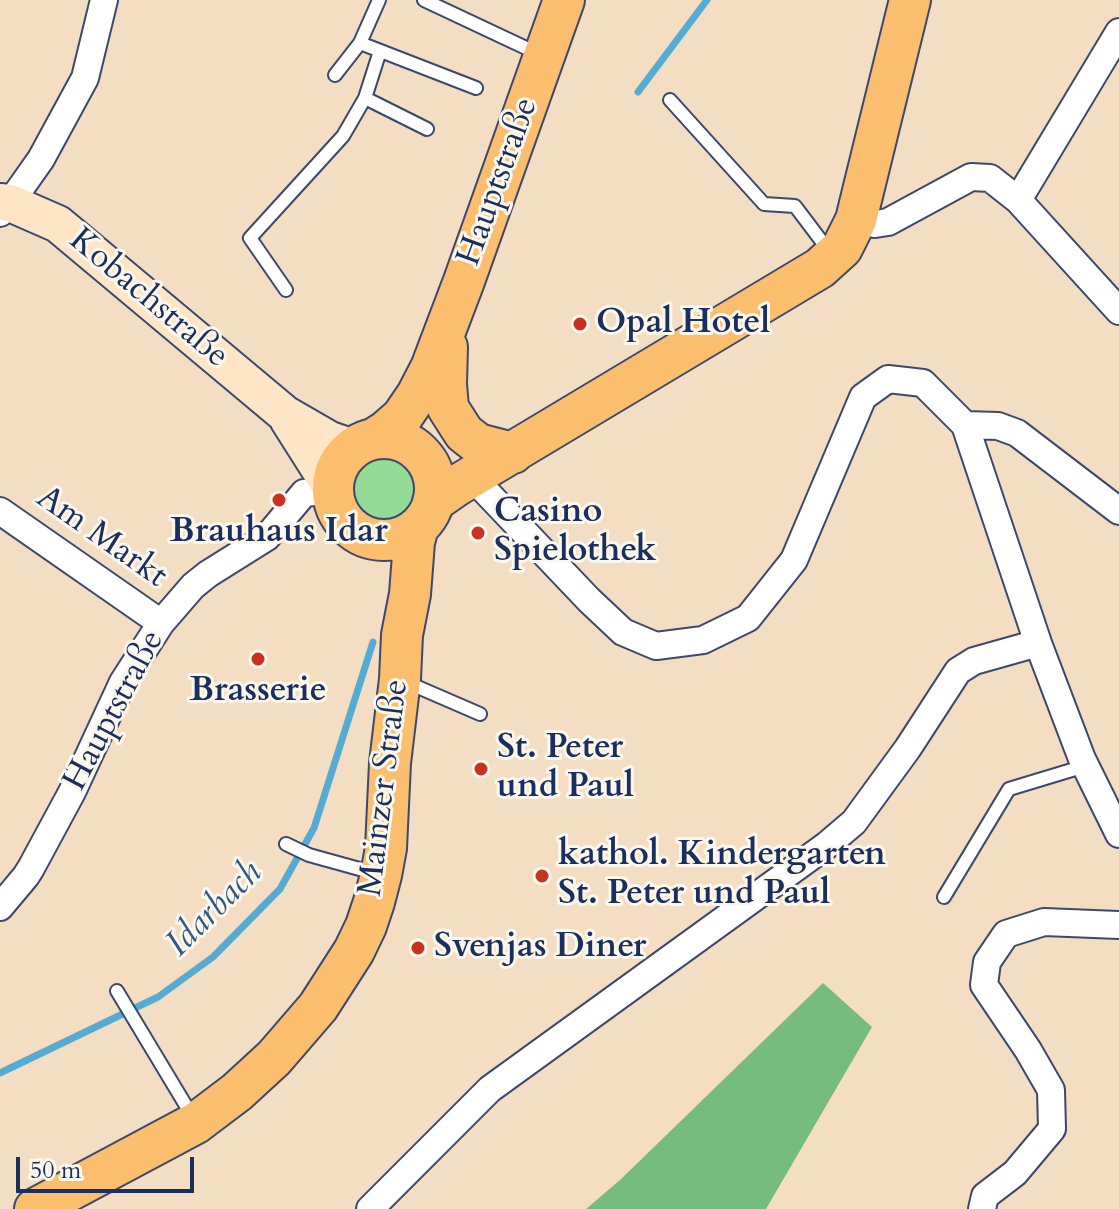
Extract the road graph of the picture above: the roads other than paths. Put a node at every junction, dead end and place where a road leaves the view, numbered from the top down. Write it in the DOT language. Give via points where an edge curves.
graph roads {
  1 [pos="104,0"];
  2 [pos="379,0"];
  3 [pos="424,0"];
  4 [pos="564,0"];
  5 [pos="910,0"];
  6 [pos="1119,32"];
  7 [pos="360,43"];
  8 [pos="380,51"];
  9 [pos="544,56"];
  10 [pos="335,75"];
  11 [pos="476,88"];
  12 [pos="365,98"];
  13 [pos="670,100"];
  14 [pos="427,129"];
  15 [pos="1018,200"];
  16 [pos="3,206"];
  17 [pos="856,220"];
  18 [pos="833,257"];
  19 [pos="286,290"];
  20 [pos="1119,311"];
  21 [pos="448,323"];
  22 [pos="285,414"];
  23 [pos="965,425"];
  24 [pos="364,443"];
  25 [pos="513,453"];
  26 [pos="472,477"];
  27 [pos="333,490"];
  28 [pos="0,511"];
  29 [pos="1119,511"];
  30 [pos="426,515"];
  31 [pos="366,537"];
  32 [pos="161,623"];
  33 [pos="402,635"];
  34 [pos="1038,643"];
  35 [pos="400,679"];
  36 [pos="480,714"];
  37 [pos="1085,766"];
  38 [pos="1119,834"];
  39 [pos="286,844"];
  40 [pos="381,875"];
  41 [pos="944,897"];
  42 [pos="0,907"];
  43 [pos="1119,925"];
  44 [pos="117,991"];
  45 [pos="196,1123"];
  46 [pos="35,1209"];
  47 [pos="370,1209"];
  48 [pos="982,1209"];
  1 -- 16 [label="street" via="85,78 41,159"];
  2 -- 7 [label="lane"];
  3 -- 9 [label="lane"];
  4 -- 9 [label="main road, Hauptstraße"];
  5 -- 17 [label="main road"];
  6 -- 15 [label="street"];
  7 -- 8 [label="lane"];
  7 -- 10 [label="lane"];
  8 -- 11 [label="lane"];
  8 -- 12 [label="lane"];
  9 -- 21 [label="main road, Hauptstraße"];
  12 -- 14 [label="lane"];
  12 -- 19 [label="lane" via="343,136 250,238"];
  13 -- 18 [label="lane" via="764,204 795,206"];
  15 -- 17 [label="street" via="990,178 971,177 888,222"];
  15 -- 20 [label="street"];
  16 -- 22 [label="street, Kobachstraße" via="58,224"];
  17 -- 18 [label="main road"];
  18 -- 25 [label="main road"];
  21 -- 24 [label="main road, Hauptstraße" via="431,368 402,417"];
  21 -- 25 [label="main road" via="448,408 478,444"];
  22 -- 24 [label="street, Kobachstraße" via="330,440"];
  22 -- 27 [label="street, Kobachstraße"];
  23 -- 26 [label="street" via="923,383 888,379 863,397 794,560 748,618 703,640 656,646 623,632"];
  23 -- 29 [label="street" via="998,426 1017,433"];
  23 -- 34 [label="street"];
  24 -- 27 [label="main road" via="337,467"];
  24 -- 30 [label="main road" via="393,438 424,456 434,478"];
  25 -- 26 [label="main road"];
  26 -- 30 [label="main road"];
  27 -- 31 [label="main road" via="342,519"];
  27 -- 32 [label="street, Hauptstraße" via="304,493 267,537 193,586"];
  28 -- 32 [label="street, Am Markt"];
  30 -- 31 [label="main road" via="408,534 390,540"];
  30 -- 33 [label="main road, Mainzer Straße" via="414,542"];
  31 -- 33 [label="main road, Mainzer Straße" via="385,574"];
  32 -- 42 [label="street, Hauptstraße" via="123,682 26,876"];
  33 -- 35 [label="main road, Mainzer Straße"];
  34 -- 37 [label="street"];
  34 -- 47 [label="street" via="974,661 958,671 854,822 490,1089"];
  35 -- 36 [label="lane"];
  35 -- 40 [label="main road, Mainzer Straße"];
  37 -- 38 [label="street"];
  37 -- 41 [label="lane" via="1009,789"];
  39 -- 40 [label="lane"];
  40 -- 45 [label="main road, Mainzer Straße" via="366,926 318,1007 265,1067"];
  43 -- 48 [label="street" via="1044,922 1006,934 987,962 984,985 1051,1090 1052,1129 1015,1173 985,1196"];
  44 -- 45 [label="lane"];
  45 -- 46 [label="main road, Mainzer Straße"];
}
